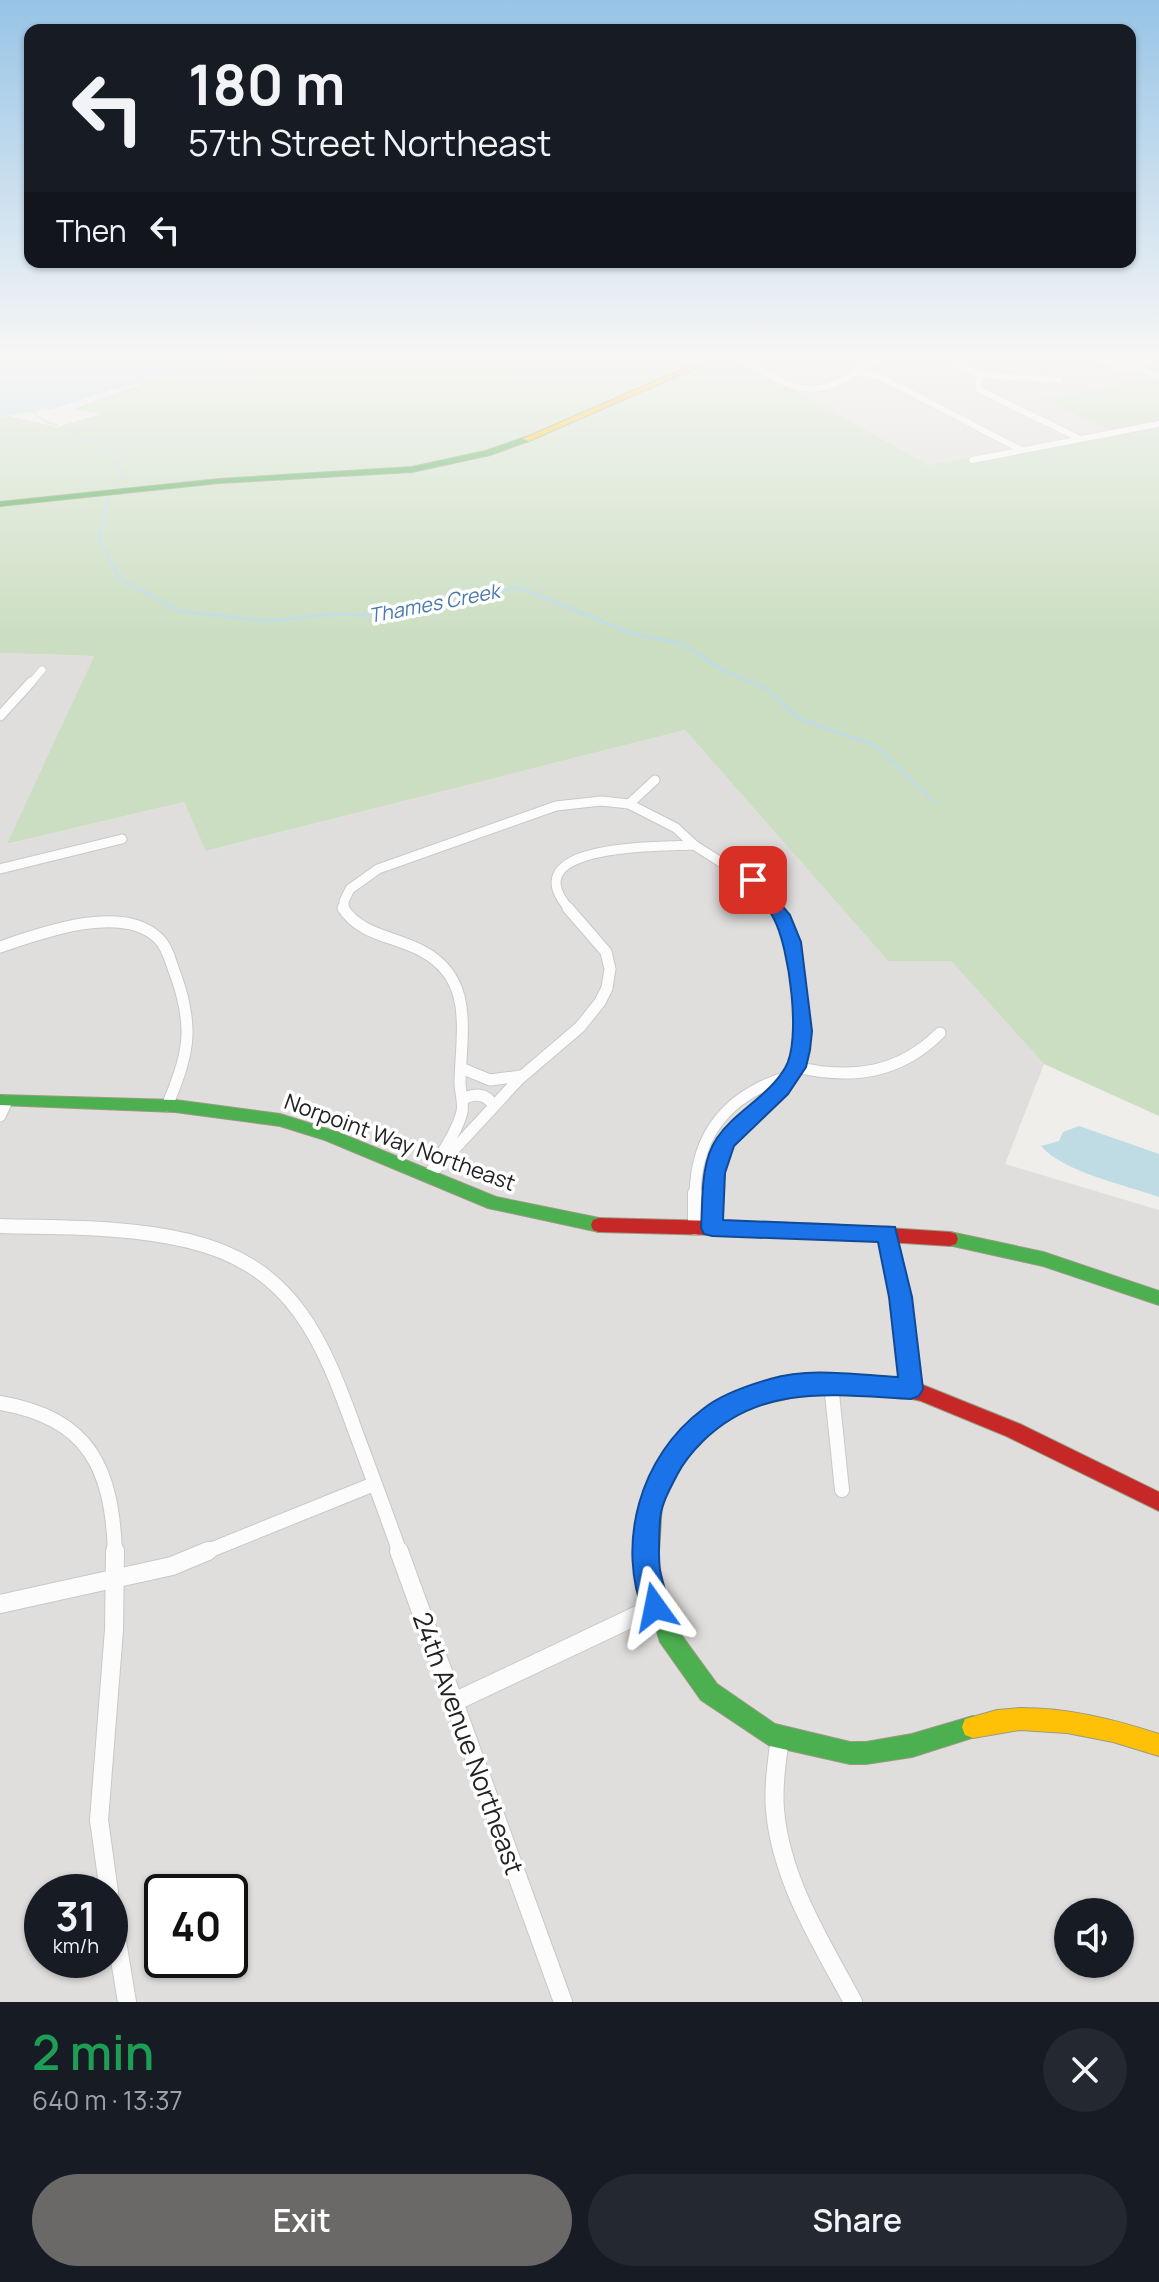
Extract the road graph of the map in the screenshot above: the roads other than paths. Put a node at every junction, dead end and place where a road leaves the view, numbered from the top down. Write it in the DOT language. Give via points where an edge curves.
graph roads {
  1 [pos="491,451"];
  2 [pos="1014,451"];
  3 [pos="972,460"];
  4 [pos="0,504"];
  5 [pos="42,670"];
  6 [pos="0,716"];
  7 [pos="655,780"];
  8 [pos="629,804"];
  9 [pos="122,839"];
  10 [pos="694,845"];
  11 [pos="0,869"];
  12 [pos="0,947"];
  13 [pos="940,1033"];
  14 [pos="461,1068"];
  15 [pos="791,1072"];
  16 [pos="523,1075"];
  17 [pos="463,1099"];
  18 [pos="4,1101"];
  19 [pos="493,1105"];
  20 [pos="167,1106"];
  21 [pos="0,1116"];
  22 [pos="428,1177"];
  23 [pos="0,1226"];
  24 [pos="695,1228"];
  25 [pos="712,1228"];
  26 [pos="887,1233"];
  27 [pos="1159,1298"];
  28 [pos="831,1384"];
  29 [pos="911,1389"];
  30 [pos="0,1403"];
  31 [pos="374,1484"];
  32 [pos="842,1490"];
  33 [pos="1159,1502"];
  34 [pos="114,1580"];
  35 [pos="0,1604"];
  36 [pos="655,1607"];
  37 [pos="454,1702"];
  38 [pos="780,1737"];
  39 [pos="1159,1745"];
  40 [pos="107,1874"];
  41 [pos="123,1978"];
  42 [pos="127,2002"];
  43 [pos="563,2002"];
  44 [pos="853,2002"];
  1 -- 4 [label="street" via="398,473 179,485"];
  2 -- 3 [label="street"];
  5 -- 6 [label="street"];
  7 -- 8 [label="street"];
  8 -- 10 [label="street" via="667,822"];
  8 -- 14 [label="street" via="589,801 556,806 391,864 349,888 343,909 354,922 423,952 450,973 465,1011"];
  9 -- 11 [label="street"];
  10 -- 15 [label="street" via="753,880 781,915 798,972 802,1031"];
  10 -- 16 [label="street" via="596,852 560,870 555,884 558,899 597,935 610,977 589,1015"];
  12 -- 20 [label="street" via="97,921 133,924 155,934 185,999 191,1034"];
  13 -- 15 [label="street" via="912,1058 876,1073"];
  14 -- 16 [label="street" via="486,1080"];
  14 -- 17 [label="street"];
  15 -- 24 [label="street" via="744,1099 709,1133 700,1153"];
  15 -- 25 [label="street" via="781,1089 725,1142 715,1173"];
  16 -- 19 [label="street"];
  17 -- 19 [label="street" via="481,1095"];
  17 -- 22 [label="street" via="463,1110"];
  18 -- 20 [label="street, Norpoint Way Northeast"];
  18 -- 21 [label="street"];
  19 -- 22 [label="street"];
  20 -- 22 [label="street, Norpoint Way Northeast" via="237,1111 283,1121"];
  22 -- 24 [label="street, Norpoint Way Northeast" via="480,1199 570,1221"];
  23 -- 31 [label="street, 24th Avenue Northeast" via="162,1234 222,1249 253,1265 282,1287 319,1333"];
  24 -- 25 [label="street, Norpoint Way Northeast"];
  25 -- 26 [label="street, Norpoint Way Northeast"];
  26 -- 27 [label="street, Norpoint Way Northeast" via="1013,1251"];
  26 -- 29 [label="street" via="901,1297"];
  28 -- 29 [label="street"];
  28 -- 32 [label="street"];
  28 -- 36 [label="street" via="771,1389 724,1409 675,1452 656,1486 647,1518 647,1568"];
  29 -- 33 [label="street" via="988,1419"];
  30 -- 34 [label="street" via="56,1418 94,1454 112,1503"];
  31 -- 34 [label="street" via="172,1566"];
  31 -- 37 [label="street, 24th Avenue Northeast"];
  34 -- 35 [label="street"];
  34 -- 40 [label="street" via="99,1819"];
  36 -- 37 [label="street"];
  36 -- 38 [label="street" via="700,1680 734,1711"];
  37 -- 43 [label="street, 24th Avenue Northeast"];
  38 -- 39 [label="street" via="874,1754 986,1722 1059,1719"];
  38 -- 44 [label="street" via="775,1812 781,1842 801,1900"];
  41 -- 42 [label="street"];
}
